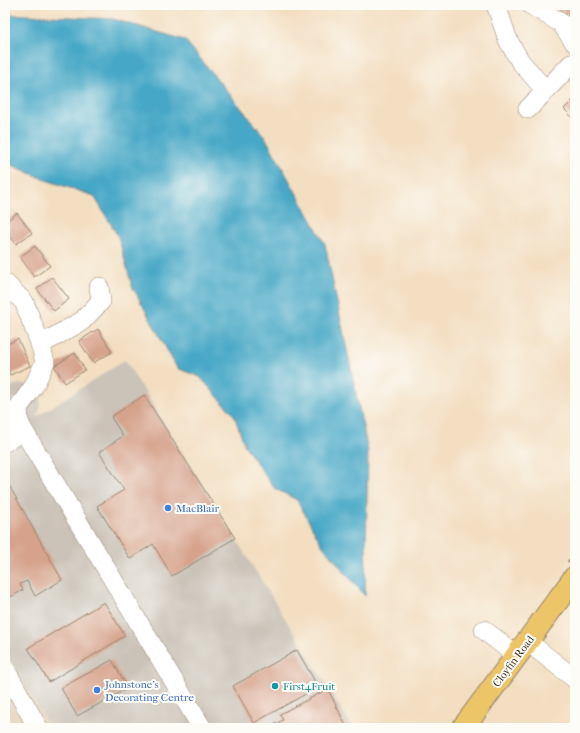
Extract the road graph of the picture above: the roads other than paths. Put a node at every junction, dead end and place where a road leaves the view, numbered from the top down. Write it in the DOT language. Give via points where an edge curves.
graph roads {
  1 [pos="496,5"];
  2 [pos="531,5"];
  3 [pos="575,43"];
  4 [pos="575,64"];
  5 [pos="545,90"];
  6 [pos="528,109"];
  7 [pos="5,283"];
  8 [pos="99,287"];
  9 [pos="40,345"];
  10 [pos="16,422"];
  11 [pos="5,442"];
  12 [pos="569,585"];
  13 [pos="484,630"];
  14 [pos="522,649"];
  15 [pos="5,669"];
  16 [pos="575,679"];
  17 [pos="32,726"];
  18 [pos="202,728"];
  19 [pos="462,728"];
  1 -- 5 [label="street" via="508,40 520,61"];
  2 -- 3 [label="street" via="561,23"];
  4 -- 5 [label="street" via="571,64"];
  5 -- 6 [label="street"];
  7 -- 9 [label="street" via="24,302"];
  8 -- 9 [label="street" via="101,301 82,321"];
  9 -- 10 [label="street" via="45,362 34,386 18,408"];
  10 -- 11 [label="street"];
  10 -- 18 [label="street"];
  12 -- 14 [label="main road, Cloyfin Road"];
  13 -- 14 [label="street"];
  14 -- 16 [label="street"];
  14 -- 19 [label="main road, Cloyfin Road"];
  15 -- 17 [label="street"];
}
